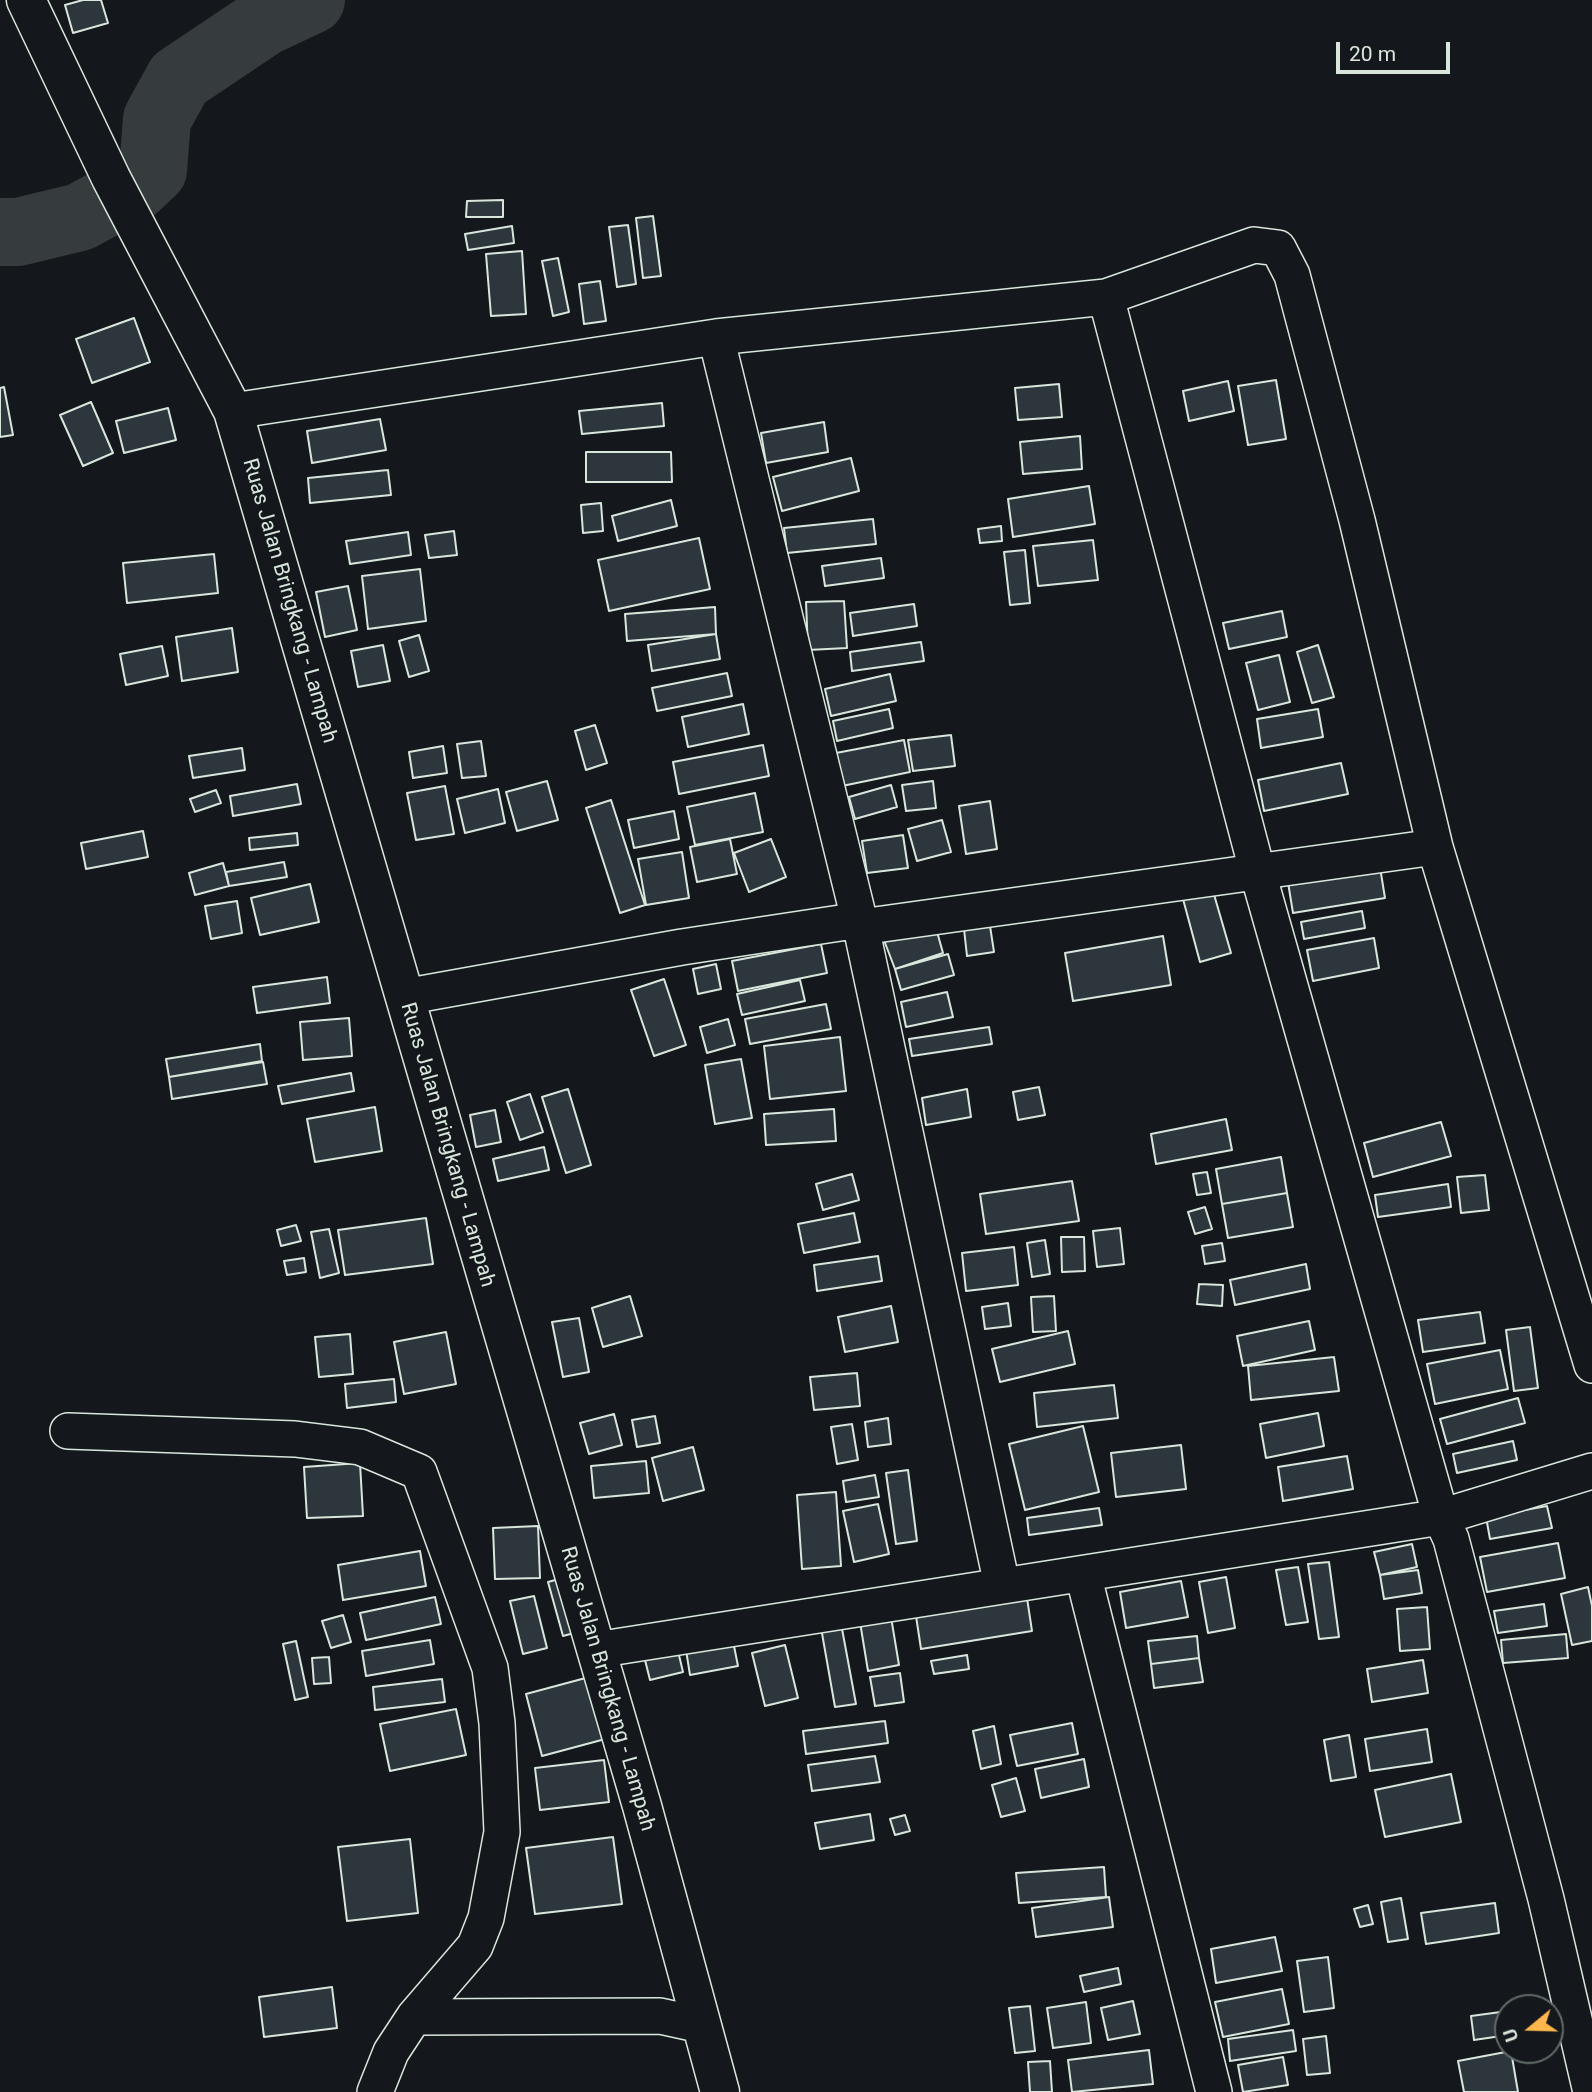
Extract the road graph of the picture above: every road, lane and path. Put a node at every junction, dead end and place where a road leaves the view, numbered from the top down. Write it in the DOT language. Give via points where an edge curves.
graph roads {
  1 [pos="26,0"];
  2 [pos="1106,297"];
  3 [pos="716,337"];
  4 [pos="233,411"];
  5 [pos="1435,846"];
  6 [pos="1257,870"];
  7 [pos="861,924"];
  8 [pos="404,998"];
  9 [pos="1592,1365"];
  10 [pos="68,1431"];
  11 [pos="1592,1471"];
  12 [pos="1441,1517"];
  13 [pos="1083,1574"];
  14 [pos="1002,1585"];
  15 [pos="596,1650"];
  16 [pos="414,2017"];
  17 [pos="701,2025"];
  18 [pos="375,2092"];
  19 [pos="720,2092"];
  20 [pos="1214,2092"];
  21 [pos="1591,2092"];
  1 -- 4 [label="main road, Ruas Jalan Bringkang - Lampah" via="111,178"];
  2 -- 3 [label="street"];
  2 -- 5 [label="street" via="1254,245 1278,248 1286,260 1357,520"];
  2 -- 6 [label="street"];
  3 -- 4 [label="street"];
  3 -- 7 [label="street"];
  4 -- 8 [label="main road, Ruas Jalan Bringkang - Lampah"];
  5 -- 6 [label="street"];
  5 -- 9 [label="street"];
  6 -- 7 [label="street"];
  6 -- 12 [label="street"];
  7 -- 8 [label="street" via="682,947"];
  7 -- 14 [label="street"];
  8 -- 15 [label="main road, Ruas Jalan Bringkang - Lampah"];
  10 -- 16 [label="street" via="295,1439 360,1447 419,1472 490,1668 502,1832 486,1918 475,1945"];
  11 -- 12 [label="street"];
  12 -- 13 [label="street"];
  12 -- 21 [label="street" via="1451,1539 1543,1886"];
  13 -- 14 [label="street"];
  13 -- 20 [label="street"];
  14 -- 15 [label="street"];
  15 -- 17 [label="main road, Ruas Jalan Bringkang - Lampah"];
  16 -- 17 [label="street" via="660,2016"];
  16 -- 18 [label="street" via="391,2052"];
  17 -- 19 [label="main road, Ruas Jalan Bringkang - Lampah"];
}
